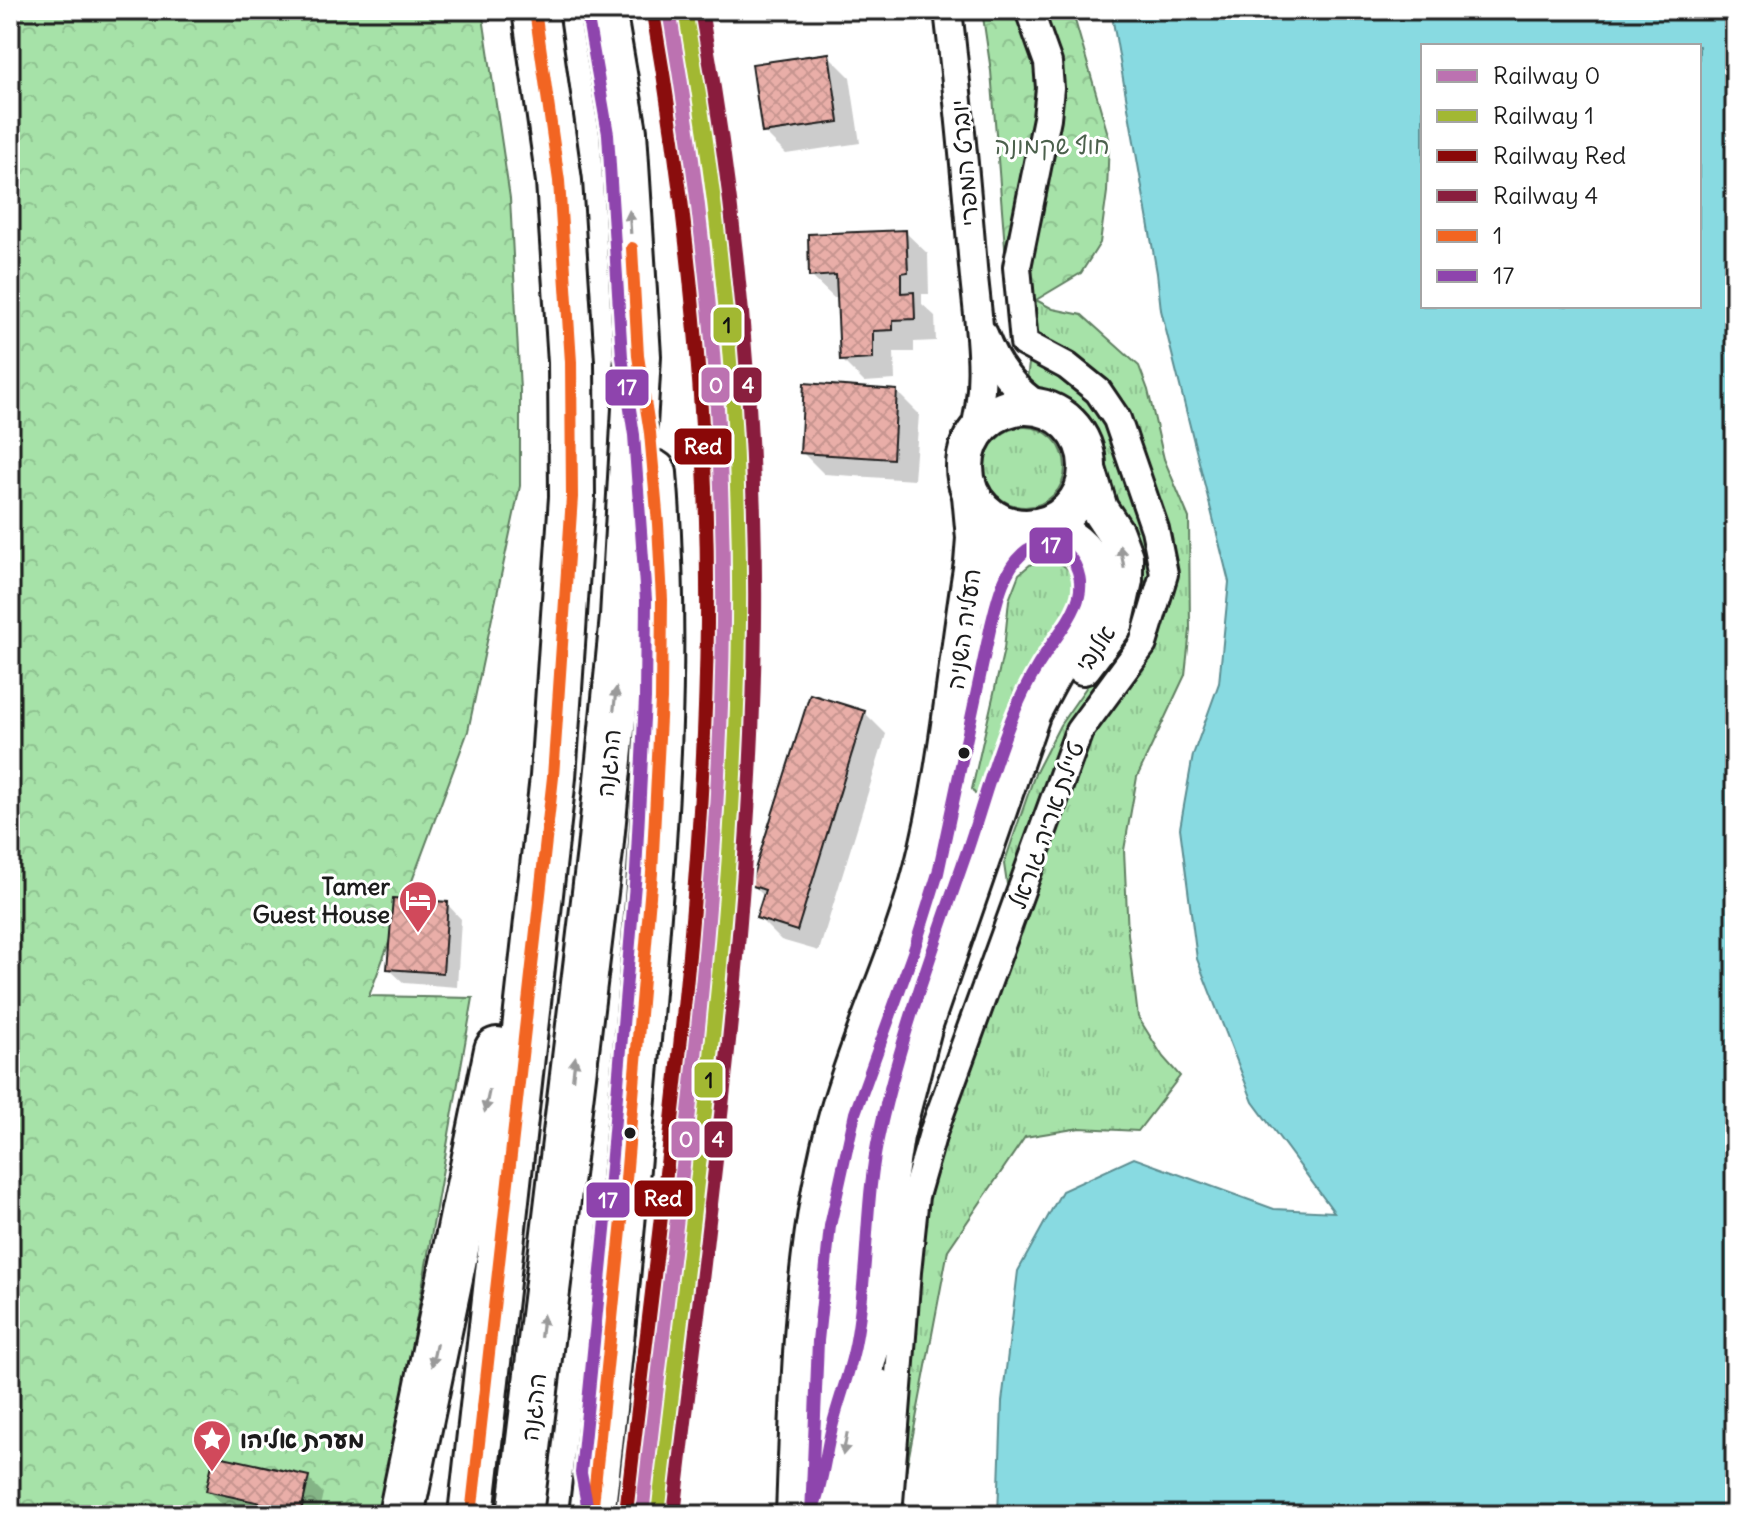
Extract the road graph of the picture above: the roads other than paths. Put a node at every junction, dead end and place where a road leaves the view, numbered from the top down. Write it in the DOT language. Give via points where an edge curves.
graph roads {
  1 [pos="535,10"];
  2 [pos="603,10"];
  3 [pos="948,10"];
  4 [pos="1029,10"];
  5 [pos="977,316"];
  6 [pos="638,356"];
  7 [pos="1042,408"];
  8 [pos="972,438"];
  9 [pos="1087,469"];
  10 [pos="971,495"];
  11 [pos="1037,528"];
  12 [pos="944,762"];
  13 [pos="1014,770"];
  14 [pos="553,777"];
  15 [pos="598,1502"];
  16 [pos="839,1509"];
  17 [pos="401,1515"];
  18 [pos="471,1515"];
  19 [pos="520,1515"];
  20 [pos="795,1515"];
  21 [pos="888,1515"];
  1 -- 14 [label="highway, ההגנה" via="559,181 571,362 572,497"];
  6 -- 2 [label="highway, ההגנה, one-way" via="624,132"];
  3 -- 5 [label="street, יוברט המפרי"];
  4 -- 21 [label="street, טיילת אריה גוראל" via="1048,63 1050,88 1017,267 1024,343 1067,366 1098,391 1117,419 1155,529 1164,574 1143,644 1079,731 933,1133 915,1196"];
  5 -- 7 [label="street, יוברט המפרי" via="996,361 1019,393"];
  5 -- 8 [label="street, יוברט המפרי" via="981,387"];
  6 -- 15 [label="highway" via="658,524 661,699 652,873"];
  19 -- 6 [label="highway, ההגנה, one-way" via="603,820 623,617"];
  7 -- 8 [label="street" via="1002,411"];
  7 -- 9 [label="street" via="1061,416 1075,431"];
  8 -- 10 [label="street" via="965,476"];
  9 -- 11 [label="street" via="1075,504 1062,517"];
  13 -- 9 [label="street, אלנבי, one-way" via="1056,699 1114,625 1124,557 1099,509"];
  10 -- 11 [label="street" via="998,522"];
  10 -- 12 [label="street, העליה השניה" via="973,563"];
  11 -- 12 [label="street, העליה השניה" via="1010,543 986,581"];
  11 -- 13 [label="street, אלנבי" via="1064,533 1077,542 1091,560 1098,584 1085,626 1032,712"];
  12 -- 20 [label="street, העליה השניה" via="923,868 840,1108 814,1223 802,1340"];
  13 -- 16 [label="street, אלנבי" via="924,1024 895,1136 872,1343 847,1434"];
  14 -- 17 [label="highway, one-way"];
  14 -- 18 [label="highway, ההגנה"];
}
